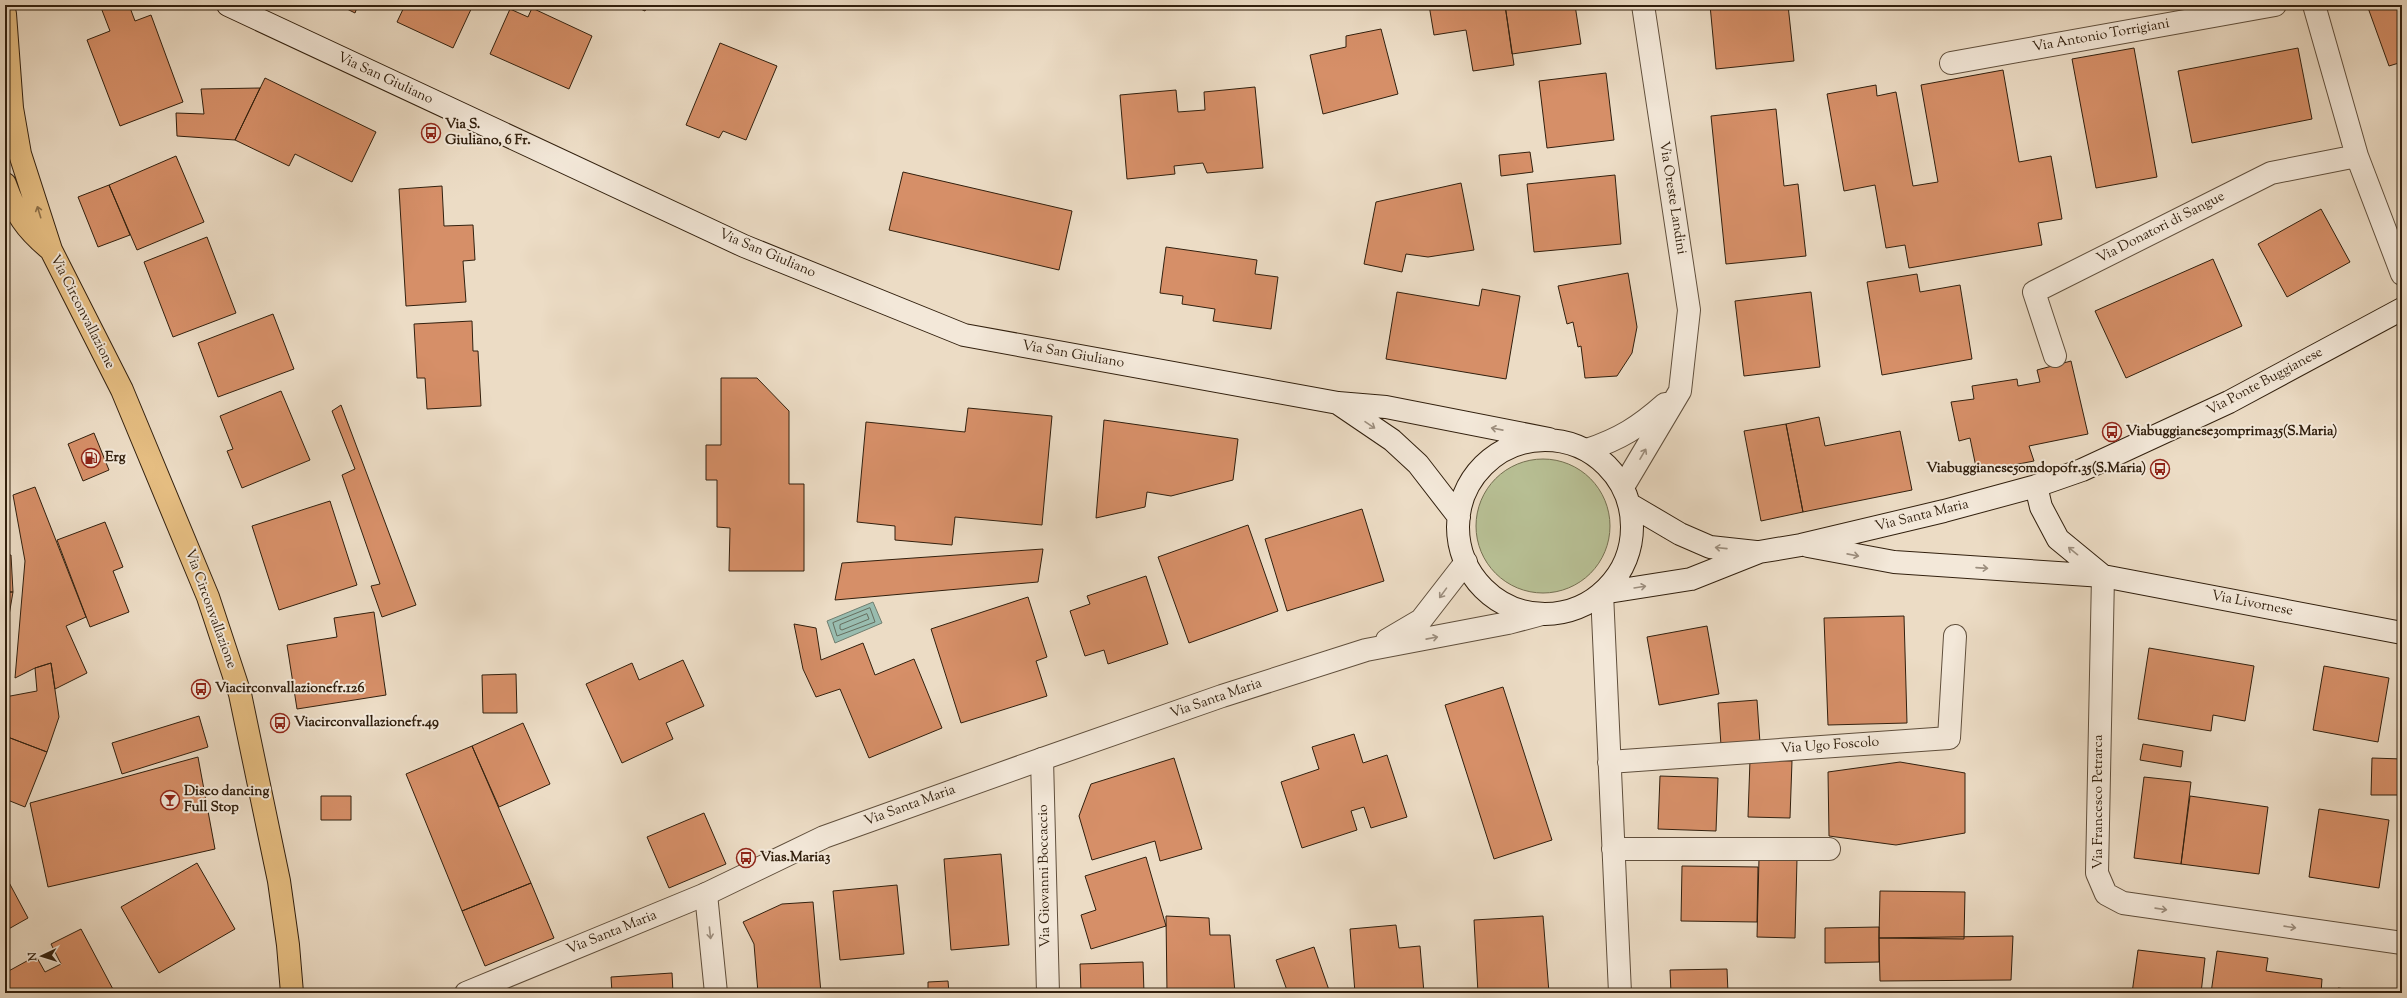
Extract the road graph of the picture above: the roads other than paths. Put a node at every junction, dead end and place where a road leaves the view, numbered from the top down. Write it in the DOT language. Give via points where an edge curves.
graph roads {
  1 [pos="228,5"];
  2 [pos="1643,5"];
  3 [pos="2275,5"];
  4 [pos="2314,5"];
  5 [pos="5,14"];
  6 [pos="1951,64"];
  7 [pos="2357,156"];
  8 [pos="5,184"];
  9 [pos="50,250"];
  10 [pos="2402,274"];
  11 [pos="2402,309"];
  12 [pos="2055,356"];
  13 [pos="1680,391"];
  14 [pos="1338,403"];
  15 [pos="1549,440"];
  16 [pos="1587,450"];
  17 [pos="2082,470"];
  18 [pos="2036,486"];
  19 [pos="1626,496"];
  20 [pos="1459,517"];
  21 [pos="1801,545"];
  22 [pos="1759,552"];
  23 [pos="1466,562"];
  24 [pos="2103,576"];
  25 [pos="1602,593"];
  26 [pos="1542,614"];
  27 [pos="2402,633"];
  28 [pos="1955,636"];
  29 [pos="1366,650"];
  30 [pos="1042,759"];
  31 [pos="1609,762"];
  32 [pos="1613,849"];
  33 [pos="1829,849"];
  34 [pos="706,894"];
  35 [pos="2402,943"];
  36 [pos="292,993"];
  37 [pos="466,993"];
  38 [pos="716,993"];
  39 [pos="1048,993"];
  40 [pos="1620,993"];
  1 -- 14 [label="street, Via San Giuliano" via="744,246 964,335"];
  2 -- 13 [label="street, Via Oreste Landini" via="1689,310"];
  3 -- 6 [label="street, Via Antonio Torrigiani"];
  4 -- 7 [label="street"];
  9 -- 5 [label="main road, Via Circonvallazione, one-way" via="20,154 12,108"];
  7 -- 10 [label="street"];
  7 -- 12 [label="street, Via Donatori di Sangue" via="2271,173 2034,292"];
  8 -- 9 [label="main road, Via Circonvallazione" via="16,211 30,233"];
  9 -- 36 [label="main road, Via Circonvallazione" via="122,390 208,597 229,660 249,731 279,881"];
  11 -- 17 [label="street, Via Ponte Buggianese" via="2229,402"];
  13 -- 16 [label="street" via="1633,430 1613,441"];
  19 -- 13 [label="street, Via Oreste Landini, one-way"];
  15 -- 14 [label="street, Via San Giuliano, one-way" via="1386,407"];
  14 -- 20 [label="street, one-way" via="1386,436 1418,464"];
  15 -- 16 [label="street" via="1568,442"];
  15 -- 20 [label="street" via="1519,443 1501,451 1485,464 1467,488"];
  16 -- 19 [label="street" via="1602,460 1614,473"];
  17 -- 18 [label="street, Via Santa Maria"];
  18 -- 21 [label="street, Via Santa Maria"];
  24 -- 18 [label="street, one-way" via="2058,540 2041,507"];
  22 -- 19 [label="street, one-way" via="1710,547 1680,534"];
  19 -- 25 [label="street" via="1632,528 1628,553 1618,575"];
  20 -- 23 [label="street" via="1459,540"];
  21 -- 22 [label="street, Via Santa Maria"];
  21 -- 24 [label="street, Via Livornese, one-way" via="1894,562"];
  25 -- 22 [label="street, one-way" via="1691,579"];
  23 -- 26 [label="street" via="1477,580 1492,596 1520,610"];
  23 -- 29 [label="street, one-way" via="1421,620"];
  24 -- 27 [label="street, Via Livornese"];
  24 -- 35 [label="street, Via Francesco Petrarca, one-way" via="2097,873 2106,894 2123,903"];
  25 -- 26 [label="street" via="1574,609"];
  25 -- 31 [label="street"];
  29 -- 26 [label="street, one-way" via="1508,623"];
  28 -- 31 [label="street, Via Ugo Foscolo" via="1949,738"];
  29 -- 30 [label="street, Via Santa Maria" via="1222,696"];
  30 -- 34 [label="street, Via Santa Maria" via="824,837"];
  30 -- 39 [label="street, Via Giovanni Boccaccio"];
  31 -- 32 [label="street"];
  32 -- 33 [label="street"];
  32 -- 40 [label="street"];
  34 -- 37 [label="street, Via Santa Maria"];
  34 -- 38 [label="street, one-way"];
}
